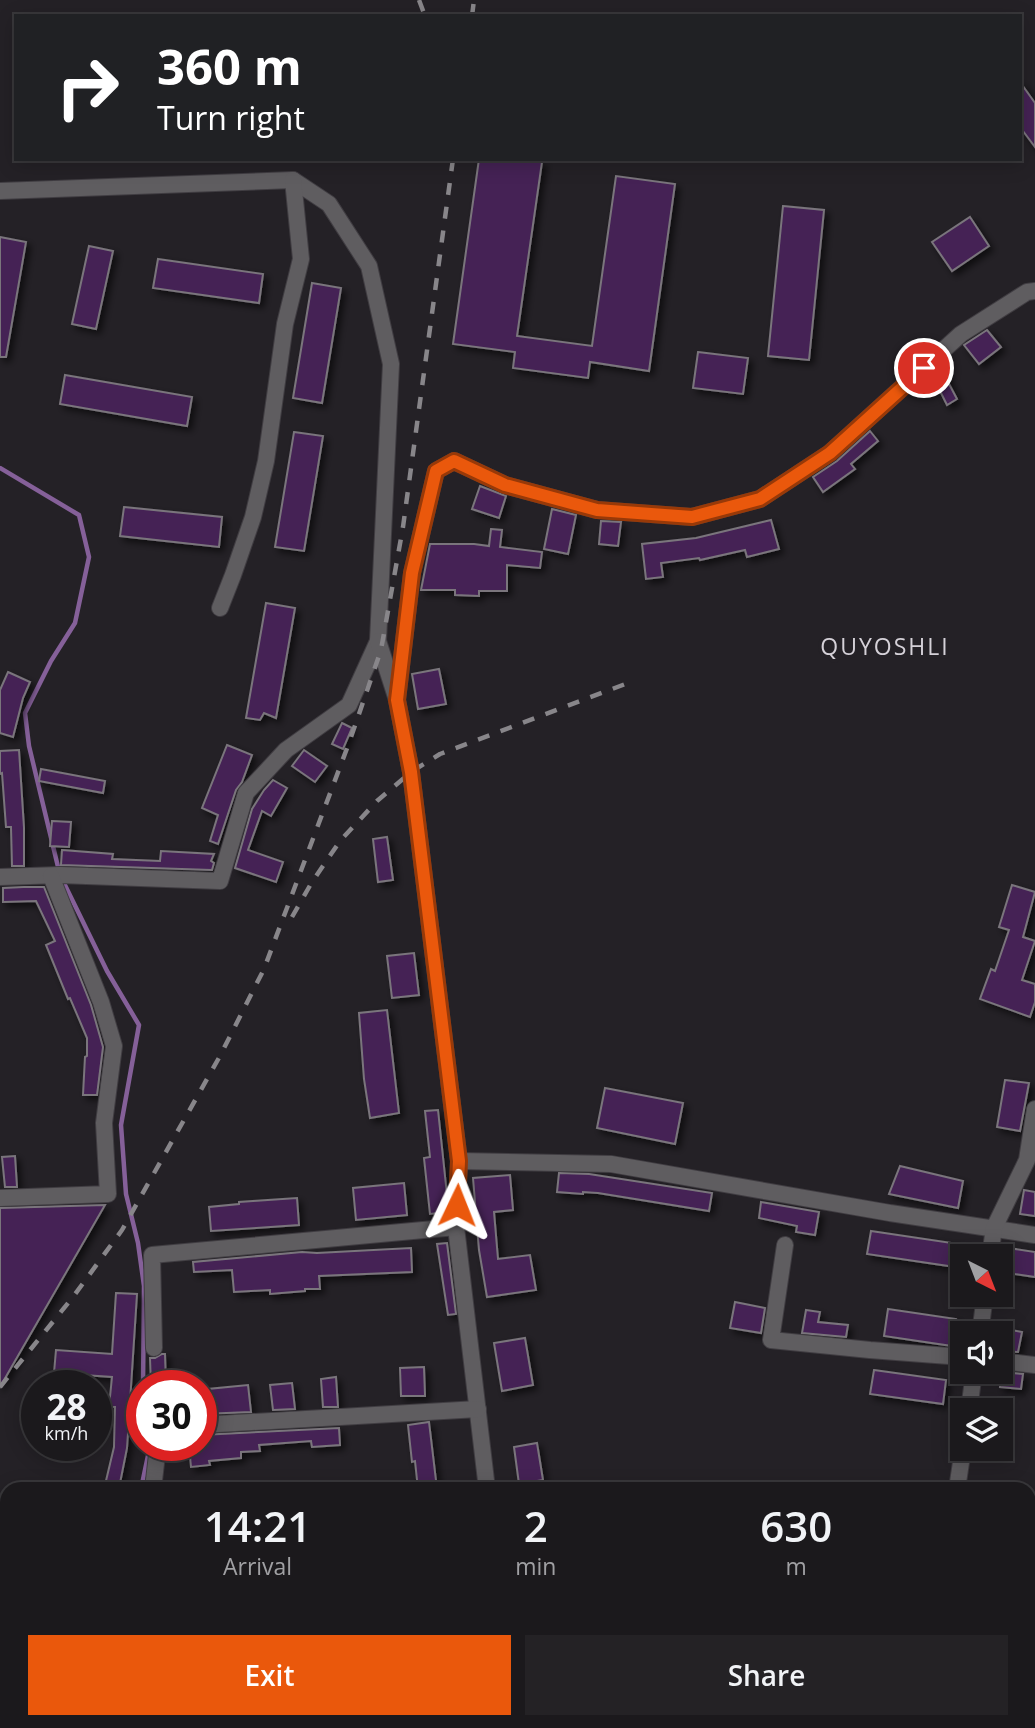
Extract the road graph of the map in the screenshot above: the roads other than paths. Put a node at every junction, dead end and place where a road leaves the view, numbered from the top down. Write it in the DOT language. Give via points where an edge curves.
graph roads {
  1 [pos="293,180"];
  2 [pos="0,191"];
  3 [pos="1035,291"];
  4 [pos="220,608"];
  5 [pos="378,641"];
  6 [pos="397,700"];
  7 [pos="51,876"];
  8 [pos="0,877"];
  9 [pos="1035,1109"];
  10 [pos="459,1161"];
  11 [pos="0,1198"];
  12 [pos="457,1227"];
  13 [pos="994,1228"];
  14 [pos="1035,1235"];
  15 [pos="992,1244"];
  16 [pos="785,1245"];
  17 [pos="154,1348"];
  18 [pos="950,1356"];
  19 [pos="1013,1362"];
  20 [pos="1035,1365"];
  21 [pos="478,1409"];
  22 [pos="217,1425"];
  23 [pos="156,1461"];
  24 [pos="961,1461"];
  25 [pos="154,1482"];
  26 [pos="486,1482"];
  27 [pos="958,1482"];
  1 -- 2 [label="street"];
  1 -- 4 [label="street" via="302,259 285,324 268,450 253,517"];
  1 -- 5 [label="street" via="329,204 369,266 391,364"];
  3 -- 6 [label="street" via="961,334 830,453 760,499 692,517 597,510 505,485 454,461 436,471 412,573"];
  5 -- 6 [label="street"];
  5 -- 7 [label="street" via="349,705 286,750 246,793 220,881"];
  6 -- 10 [label="street" via="411,772"];
  7 -- 8 [label="street"];
  7 -- 11 [label="street" via="114,1046 104,1123 108,1194"];
  9 -- 13 [label="street" via="1027,1160"];
  10 -- 12 [label="street"];
  10 -- 13 [label="street" via="611,1164"];
  12 -- 17 [label="street" via="152,1255"];
  12 -- 21 [label="street"];
  13 -- 14 [label="street"];
  13 -- 15 [label="street"];
  16 -- 18 [label="street" via="771,1340"];
  19 -- 20 [label="street"];
  21 -- 22 [label="street"];
  21 -- 26 [label="street"];
  23 -- 25 [label="street"];
  24 -- 27 [label="street"];
}
